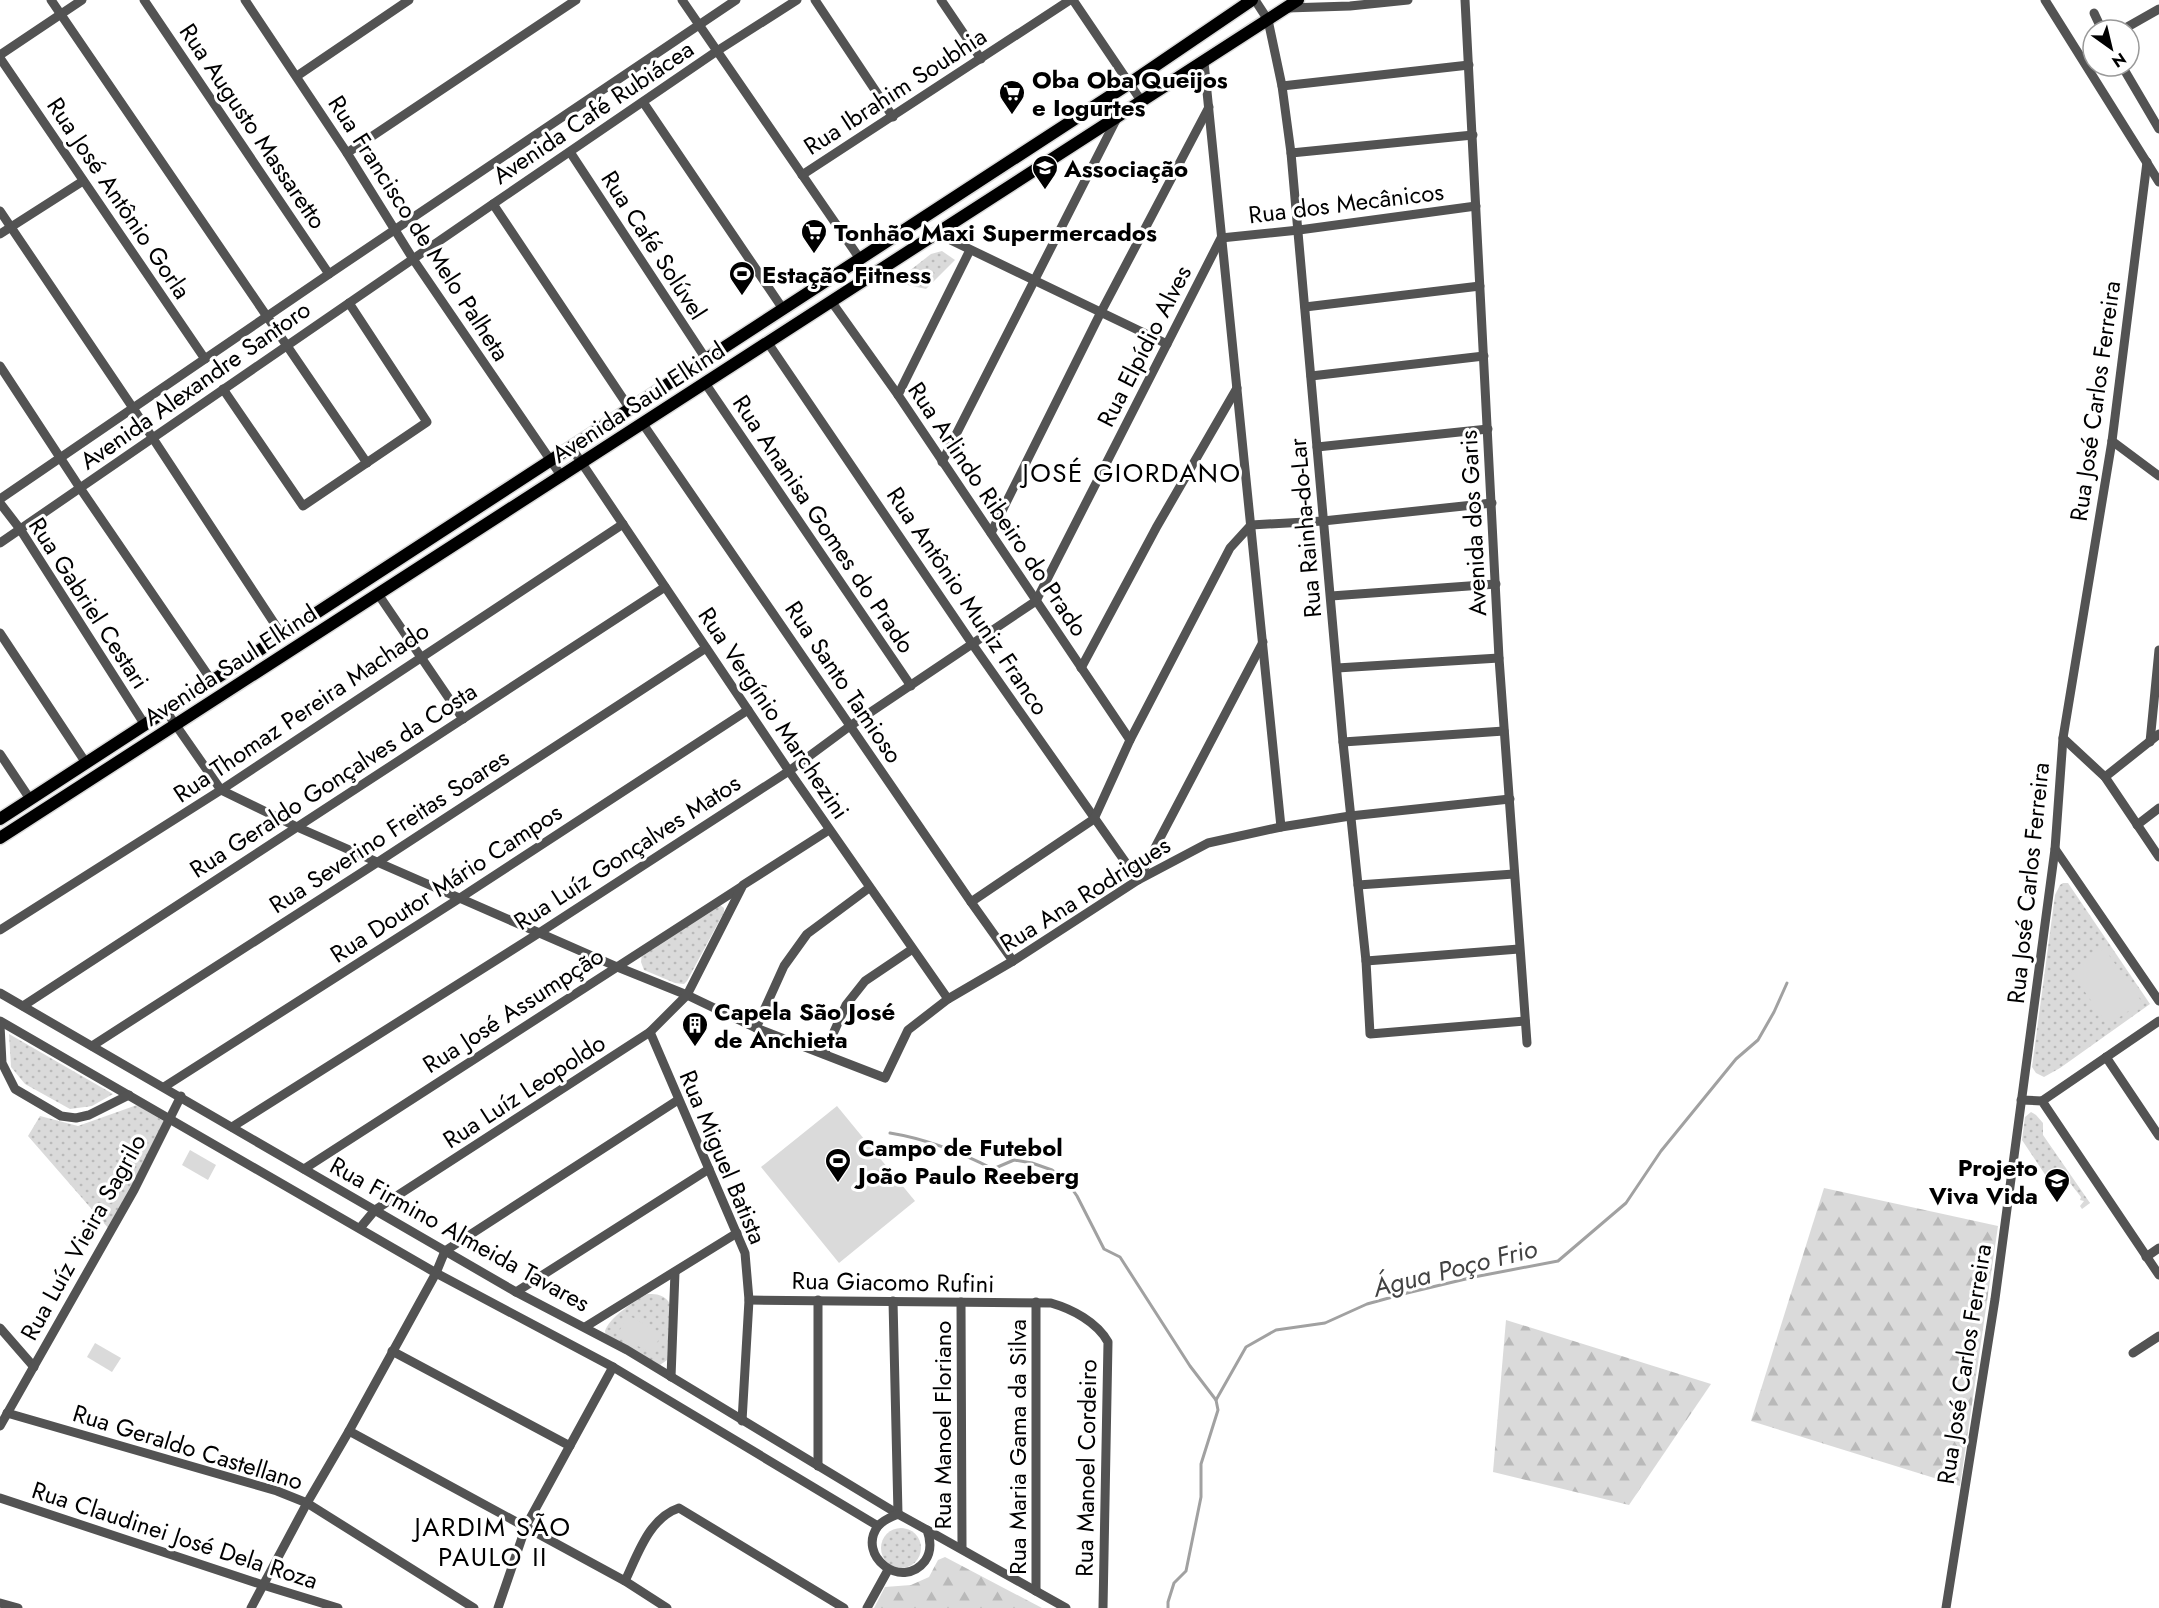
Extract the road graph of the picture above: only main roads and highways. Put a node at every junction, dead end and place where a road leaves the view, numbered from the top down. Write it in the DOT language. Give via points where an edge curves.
graph roads {
  1 [pos="1253,0"];
  2 [pos="1298,0"];
  3 [pos="308,618"];
  4 [pos="317,634"];
  5 [pos="0,819"];
  6 [pos="0,838"];
  1 -- 3 [label="main road, Avenida Saul Elkind"];
  2 -- 4 [label="main road, Avenida Saul Elkind"];
  3 -- 4 [label="main road"];
  3 -- 5 [label="main road, Avenida Saul Elkind"];
  4 -- 6 [label="main road, Avenida Saul Elkind"];
}
